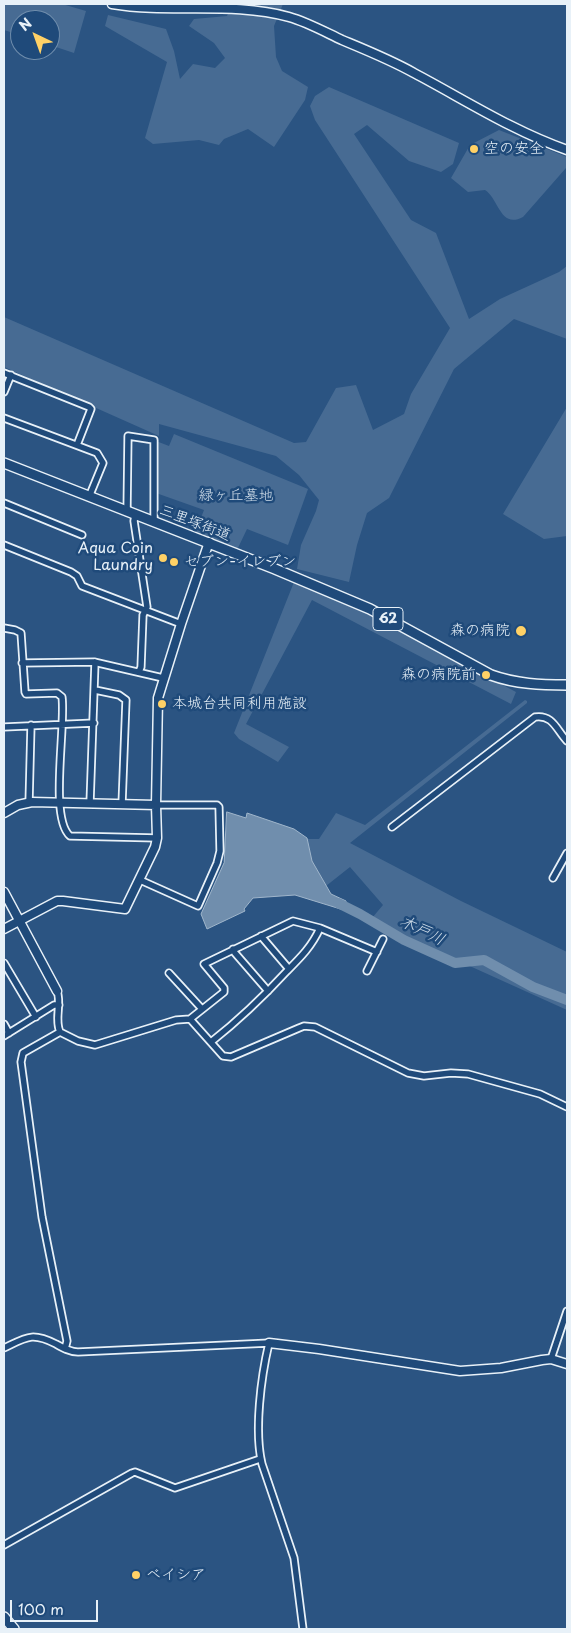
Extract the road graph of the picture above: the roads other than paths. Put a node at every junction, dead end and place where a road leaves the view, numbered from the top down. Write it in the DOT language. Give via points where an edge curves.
graph roads {
  1 [pos="112,4"];
  2 [pos="567,150"];
  3 [pos="4,372"];
  4 [pos="11,375"];
  5 [pos="4,392"];
  6 [pos="4,418"];
  7 [pos="77,445"];
  8 [pos="4,463"];
  9 [pos="89,497"];
  10 [pos="4,504"];
  11 [pos="131,513"];
  12 [pos="154,522"];
  13 [pos="82,535"];
  14 [pos="209,542"];
  15 [pos="4,545"];
  16 [pos="145,611"];
  17 [pos="180,624"];
  18 [pos="4,628"];
  19 [pos="95,662"];
  20 [pos="22,663"];
  21 [pos="139,672"];
  22 [pos="163,678"];
  23 [pos="567,685"];
  24 [pos="95,690"];
  25 [pos="94,723"];
  26 [pos="62,724"];
  27 [pos="31,725"];
  28 [pos="4,726"];
  29 [pos="567,741"];
  30 [pos="90,802"];
  31 [pos="29,803"];
  32 [pos="60,803"];
  33 [pos="122,804"];
  34 [pos="156,805"];
  35 [pos="4,813"];
  36 [pos="392,827"];
  37 [pos="157,838"];
  38 [pos="567,853"];
  39 [pos="553,878"];
  40 [pos="140,880"];
  41 [pos="4,892"];
  42 [pos="19,920"];
  43 [pos="4,928"];
  44 [pos="320,928"];
  45 [pos="262,936"];
  46 [pos="383,939"];
  47 [pos="234,949"];
  48 [pos="376,952"];
  49 [pos="4,963"];
  50 [pos="289,969"];
  51 [pos="367,971"];
  52 [pos="169,973"];
  53 [pos="57,991"];
  54 [pos="268,991"];
  55 [pos="59,1005"];
  56 [pos="202,1009"];
  57 [pos="36,1016"];
  58 [pos="190,1019"];
  59 [pos="4,1024"];
  60 [pos="60,1032"];
  61 [pos="6,1034"];
  62 [pos="211,1042"];
  63 [pos="567,1107"];
  64 [pos="567,1311"];
  65 [pos="269,1343"];
  66 [pos="4,1348"];
  67 [pos="66,1349"];
  68 [pos="551,1360"];
  69 [pos="567,1364"];
  70 [pos="260,1459"];
  71 [pos="4,1545"];
  72 [pos="4,1617"];
  73 [pos="14,1629"];
  74 [pos="303,1629"];
  1 -- 2 [label="street" via="153,9 256,10 290,17 390,61 507,124"];
  3 -- 4 [label="street"];
  4 -- 5 [label="street"];
  4 -- 7 [label="street" via="89,406 91,409"];
  6 -- 7 [label="street"];
  7 -- 9 [label="street" via="97,453 103,463"];
  8 -- 9 [label="main road, 三里塚街道 / 62"];
  9 -- 11 [label="main road, 三里塚街道 / 62"];
  10 -- 13 [label="street"];
  11 -- 12 [label="main road, 三里塚街道 / 62"];
  11 -- 12 [label="street" via="128,436 154,440"];
  11 -- 16 [label="street" via="147,607"];
  12 -- 14 [label="main road, 三里塚街道 / 62"];
  14 -- 17 [label="street"];
  14 -- 23 [label="main road, 三里塚街道 / 62" via="370,609 491,675 536,685"];
  15 -- 16 [label="street" via="71,572 78,576 82,586"];
  16 -- 17 [label="street"];
  16 -- 21 [label="street"];
  17 -- 22 [label="street"];
  18 -- 20 [label="street" via="21,633"];
  19 -- 20 [label="street"];
  19 -- 21 [label="street"];
  19 -- 24 [label="street"];
  20 -- 26 [label="street" via="26,694 57,693 62,697"];
  21 -- 22 [label="street"];
  22 -- 34 [label="street" via="157,709"];
  24 -- 25 [label="street"];
  24 -- 33 [label="street" via="119,695 126,700"];
  25 -- 26 [label="street"];
  25 -- 30 [label="street"];
  26 -- 27 [label="street"];
  26 -- 32 [label="street"];
  27 -- 28 [label="street"];
  27 -- 31 [label="street"];
  29 -- 36 [label="street" via="550,718 535,717"];
  30 -- 32 [label="street"];
  30 -- 33 [label="street"];
  31 -- 32 [label="street"];
  31 -- 35 [label="street"];
  32 -- 37 [label="street" via="60,813 70,836"];
  33 -- 34 [label="street"];
  34 -- 37 [label="street"];
  34 -- 40 [label="street" via="219,807 220,851 198,906"];
  37 -- 40 [label="street"];
  38 -- 39 [label="street"];
  40 -- 42 [label="street" via="124,909 63,901"];
  41 -- 42 [label="street"];
  42 -- 43 [label="street"];
  42 -- 53 [label="street"];
  44 -- 45 [label="street" via="293,921"];
  44 -- 48 [label="street"];
  44 -- 50 [label="street" via="311,946"];
  45 -- 47 [label="street"];
  45 -- 50 [label="street"];
  46 -- 48 [label="street"];
  47 -- 54 [label="street"];
  47 -- 56 [label="street" via="204,964 224,992"];
  48 -- 51 [label="street"];
  49 -- 57 [label="street"];
  50 -- 54 [label="street"];
  52 -- 56 [label="street"];
  53 -- 55 [label="street"];
  54 -- 62 [label="street" via="244,1016"];
  55 -- 57 [label="street"];
  55 -- 60 [label="street"];
  56 -- 58 [label="street"];
  57 -- 61 [label="street"];
  58 -- 60 [label="street" via="176,1020 95,1045 84,1044"];
  58 -- 62 [label="street"];
  59 -- 61 [label="street"];
  60 -- 67 [label="street" via="23,1053 21,1062 42,1217"];
  62 -- 63 [label="street" via="223,1056 231,1057 299,1028 315,1027 408,1073 424,1076 468,1074 540,1094"];
  64 -- 68 [label="street"];
  65 -- 67 [label="street" via="78,1352"];
  65 -- 68 [label="street" via="460,1371"];
  65 -- 70 [label="street" via="260,1414"];
  66 -- 67 [label="street" via="38,1336"];
  68 -- 69 [label="street"];
  70 -- 71 [label="street" via="175,1488 132,1473"];
  70 -- 74 [label="street" via="294,1558"];
  72 -- 73 [label="main road"];
}
